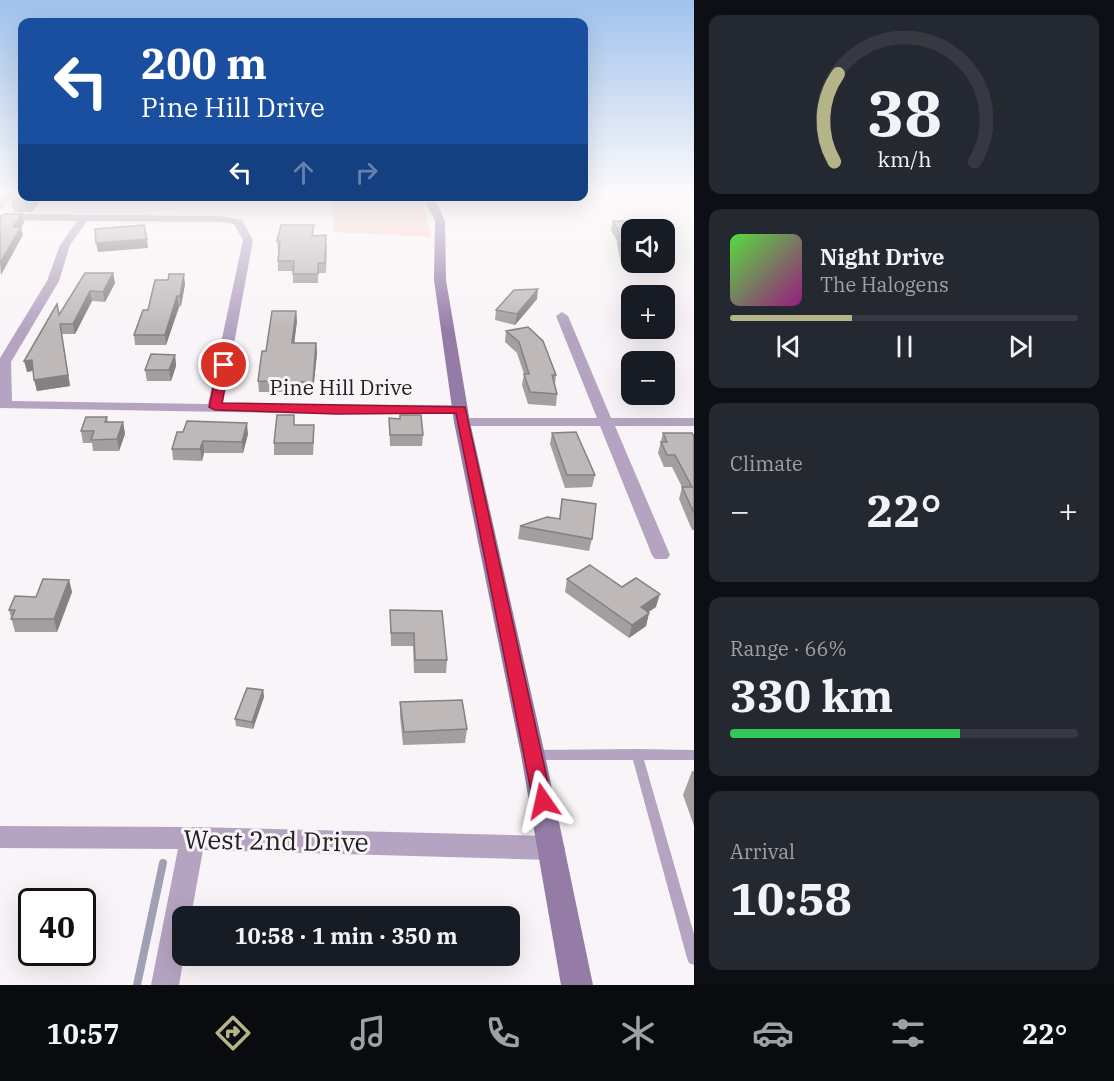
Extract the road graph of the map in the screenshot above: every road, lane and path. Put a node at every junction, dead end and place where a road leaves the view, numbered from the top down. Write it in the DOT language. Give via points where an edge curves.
graph roads {
  1 [pos="70,238"];
  2 [pos="247,238"];
  3 [pos="440,238"];
  4 [pos="561,316"];
  5 [pos="3,407"];
  6 [pos="215,407"];
  7 [pos="462,415"];
  8 [pos="606,422"];
  9 [pos="694,422"];
  10 [pos="661,555"];
  11 [pos="637,754"];
  12 [pos="533,755"];
  13 [pos="694,755"];
  14 [pos="0,837"];
  15 [pos="193,838"];
  16 [pos="552,848"];
  17 [pos="694,958"];
  18 [pos="165,985"];
  19 [pos="577,985"];
  1 -- 5 [label="street" via="53,281 4,362"];
  2 -- 6 [label="street"];
  3 -- 7 [label="street" via="440,280"];
  4 -- 8 [label="street"];
  5 -- 6 [label="street, Pine Hill Drive"];
  6 -- 7 [label="street, Pine Hill Drive"];
  7 -- 8 [label="street, Pine Hill Drive"];
  7 -- 12 [label="street"];
  8 -- 9 [label="street, Pine Hill Drive"];
  8 -- 10 [label="street"];
  11 -- 12 [label="lane"];
  11 -- 13 [label="lane"];
  11 -- 17 [label="lane"];
  12 -- 16 [label="street"];
  14 -- 15 [label="street, West 2nd Drive"];
  15 -- 16 [label="street, West 2nd Drive"];
  15 -- 18 [label="street"];
  16 -- 19 [label="street"];
}
